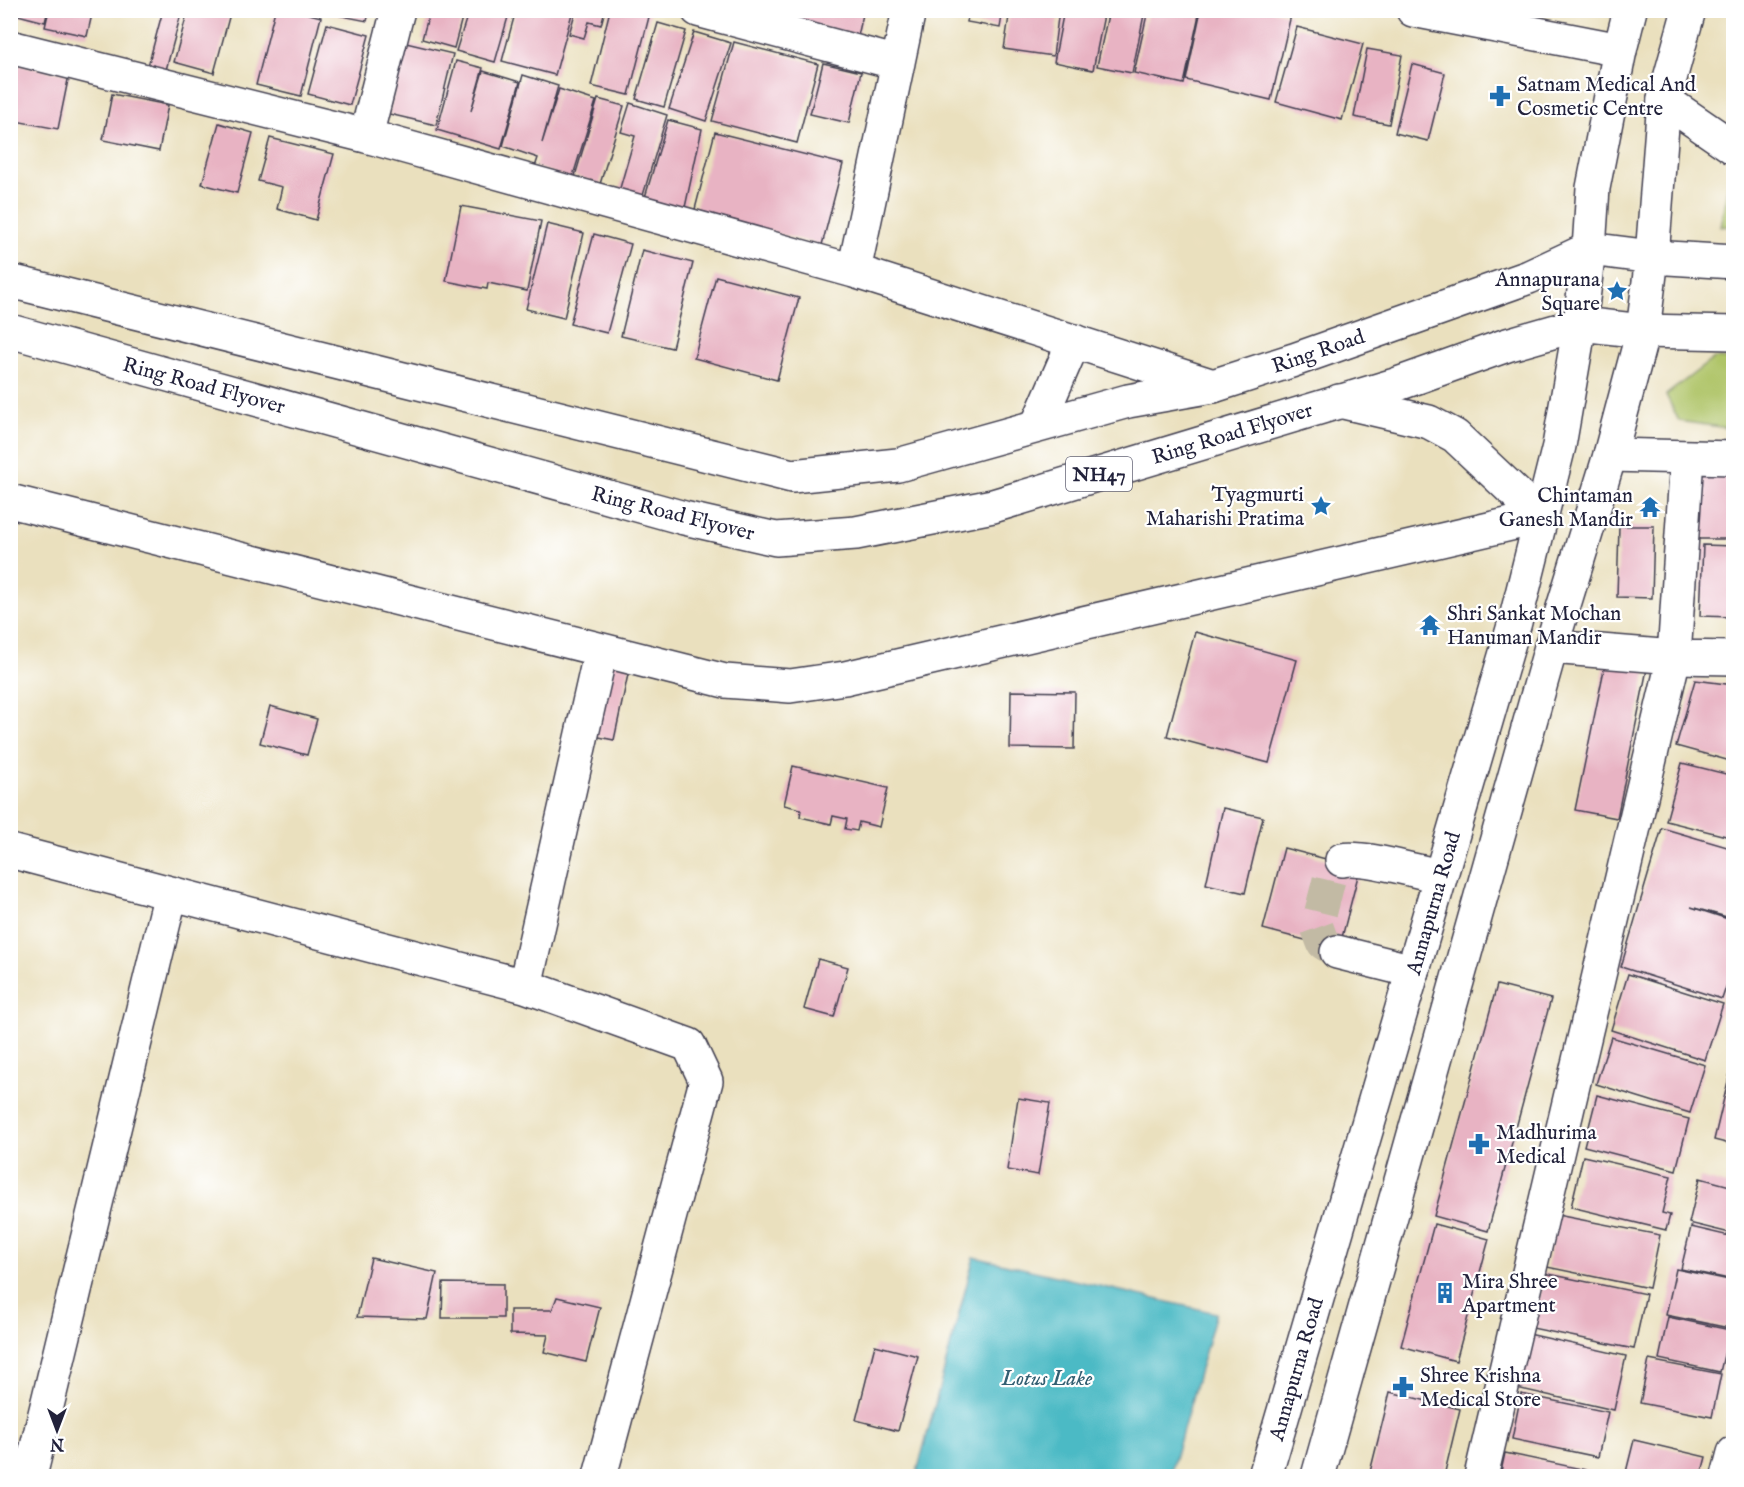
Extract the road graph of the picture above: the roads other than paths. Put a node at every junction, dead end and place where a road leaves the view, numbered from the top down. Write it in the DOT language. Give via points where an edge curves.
graph roads {
  1 [pos="398,10"];
  2 [pos="698,10"];
  3 [pos="909,10"];
  4 [pos="1413,10"];
  5 [pos="1630,10"];
  6 [pos="1689,10"];
  7 [pos="10,47"];
  8 [pos="1620,50"];
  9 [pos="898,63"];
  10 [pos="1664,100"];
  11 [pos="366,136"];
  12 [pos="1734,148"];
  13 [pos="1589,249"];
  14 [pos="1652,257"];
  15 [pos="1734,262"];
  16 [pos="854,271"];
  17 [pos="10,281"];
  18 [pos="1580,324"];
  19 [pos="10,331"];
  20 [pos="1643,331"];
  21 [pos="1734,333"];
  22 [pos="1074,341"];
  23 [pos="1213,386"];
  24 [pos="1339,400"];
  25 [pos="1037,426"];
  26 [pos="1610,455"];
  27 [pos="1687,457"];
  28 [pos="1734,458"];
  29 [pos="10,501"];
  30 [pos="1541,518"];
  31 [pos="1551,647"];
  32 [pos="600,650"];
  33 [pos="1674,657"];
  34 [pos="1734,658"];
  35 [pos="10,851"];
  36 [pos="1342,860"];
  37 [pos="1440,876"];
  38 [pos="171,893"];
  39 [pos="1337,952"];
  40 [pos="1413,971"];
  41 [pos="525,986"];
  42 [pos="1734,1453"];
  43 [pos="30,1476"];
  44 [pos="600,1476"];
  45 [pos="1265,1476"];
  46 [pos="1318,1476"];
  47 [pos="1481,1476"];
  48 [pos="1728,1476"];
  1 -- 11 [label="main road"];
  2 -- 9 [label="main road"];
  3 -- 9 [label="main road"];
  4 -- 8 [label="main road"];
  5 -- 8 [label="main road"];
  6 -- 10 [label="main road"];
  7 -- 11 [label="main road"];
  8 -- 13 [label="main road" via="1593,188"];
  9 -- 16 [label="main road"];
  10 -- 12 [label="main road"];
  10 -- 14 [label="main road"];
  11 -- 16 [label="main road"];
  13 -- 14 [label="main road"];
  13 -- 18 [label="main road, Annapurna Road"];
  13 -- 23 [label="main road, Ring Road" via="1529,277"];
  14 -- 15 [label="main road"];
  14 -- 20 [label="main road"];
  16 -- 22 [label="main road"];
  17 -- 25 [label="main road" via="792,476 898,465"];
  18 -- 20 [label="main road"];
  18 -- 24 [label="main road, NH47"];
  18 -- 30 [label="main road, Annapurna Road" via="1559,446"];
  19 -- 24 [label="main road, Ring Road Flyover / NH47" via="684,518 776,539 856,533 993,506"];
  20 -- 21 [label="main road"];
  20 -- 26 [label="main road"];
  22 -- 23 [label="main road"];
  22 -- 25 [label="main road"];
  23 -- 25 [label="main road, Ring Road" via="1128,400"];
  24 -- 30 [label="main road" via="1429,422 1455,436"];
  26 -- 27 [label="main road"];
  26 -- 31 [label="main road"];
  27 -- 28 [label="main road"];
  27 -- 33 [label="main road"];
  29 -- 32 [label="main road"];
  30 -- 32 [label="main road" via="845,678 790,686 724,681"];
  30 -- 37 [label="main road, Annapurna Road" via="1515,622"];
  31 -- 33 [label="main road"];
  31 -- 46 [label="main road"];
  32 -- 41 [label="main road"];
  33 -- 34 [label="main road"];
  33 -- 47 [label="main road"];
  35 -- 38 [label="main road"];
  36 -- 37 [label="main road" via="1362,860"];
  37 -- 40 [label="main road, Annapurna Road"];
  38 -- 41 [label="main road"];
  38 -- 43 [label="main road"];
  39 -- 40 [label="main road"];
  40 -- 45 [label="main road, Annapurna Road"];
  41 -- 44 [label="main road" via="689,1045 706,1081"];
  42 -- 48 [label="main road"];
}
